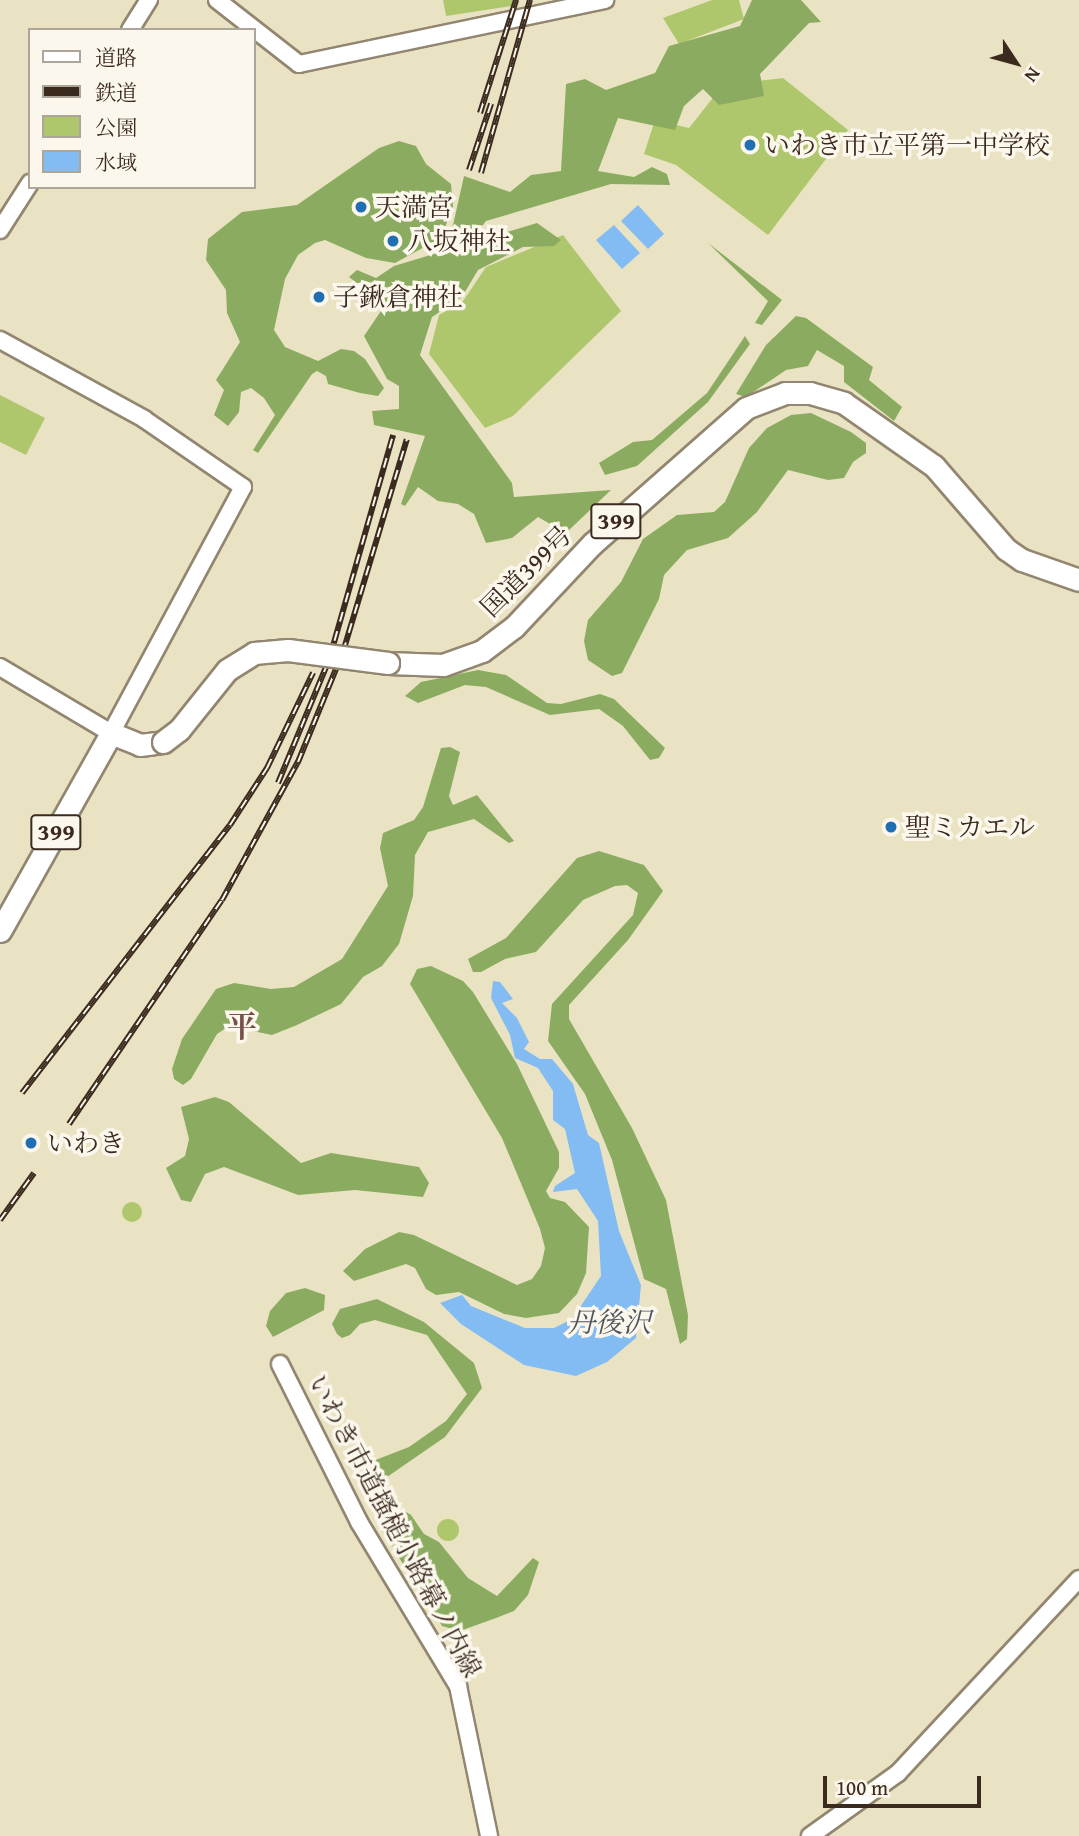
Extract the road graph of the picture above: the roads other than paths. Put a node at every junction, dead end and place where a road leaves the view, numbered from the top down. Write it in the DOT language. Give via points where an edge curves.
graph roads {
  1 [pos="149,0"];
  2 [pos="218,0"];
  3 [pos="605,0"];
  4 [pos="131,28"];
  5 [pos="253,28"];
  6 [pos="256,30"];
  7 [pos="28,186"];
  8 [pos="0,230"];
  9 [pos="0,340"];
  10 [pos="1079,580"];
  11 [pos="0,667"];
  12 [pos="111,733"];
  13 [pos="0,931"];
  14 [pos="280,1364"];
  15 [pos="1079,1579"];
  16 [pos="489,1836"];
  17 [pos="810,1836"];
  1 -- 4 [label="street"];
  2 -- 5 [label="street"];
  3 -- 6 [label="street" via="299,64"];
  7 -- 8 [label="street"];
  9 -- 12 [label="street" via="145,419 243,487"];
  10 -- 12 [label="highway, 国道399号 / 399, bridge" via="1022,560 1006,549 934,466 844,403 822,395 785,393 746,408 622,516 514,627 482,651 443,665 288,650 254,653 227,670 163,743 140,745"];
  11 -- 12 [label="street"];
  12 -- 13 [label="highway, 399"];
  14 -- 16 [label="street, いわき市道搔槌小路幕ノ内線" via="359,1522 458,1686"];
  15 -- 17 [label="street" via="898,1773"];
}
